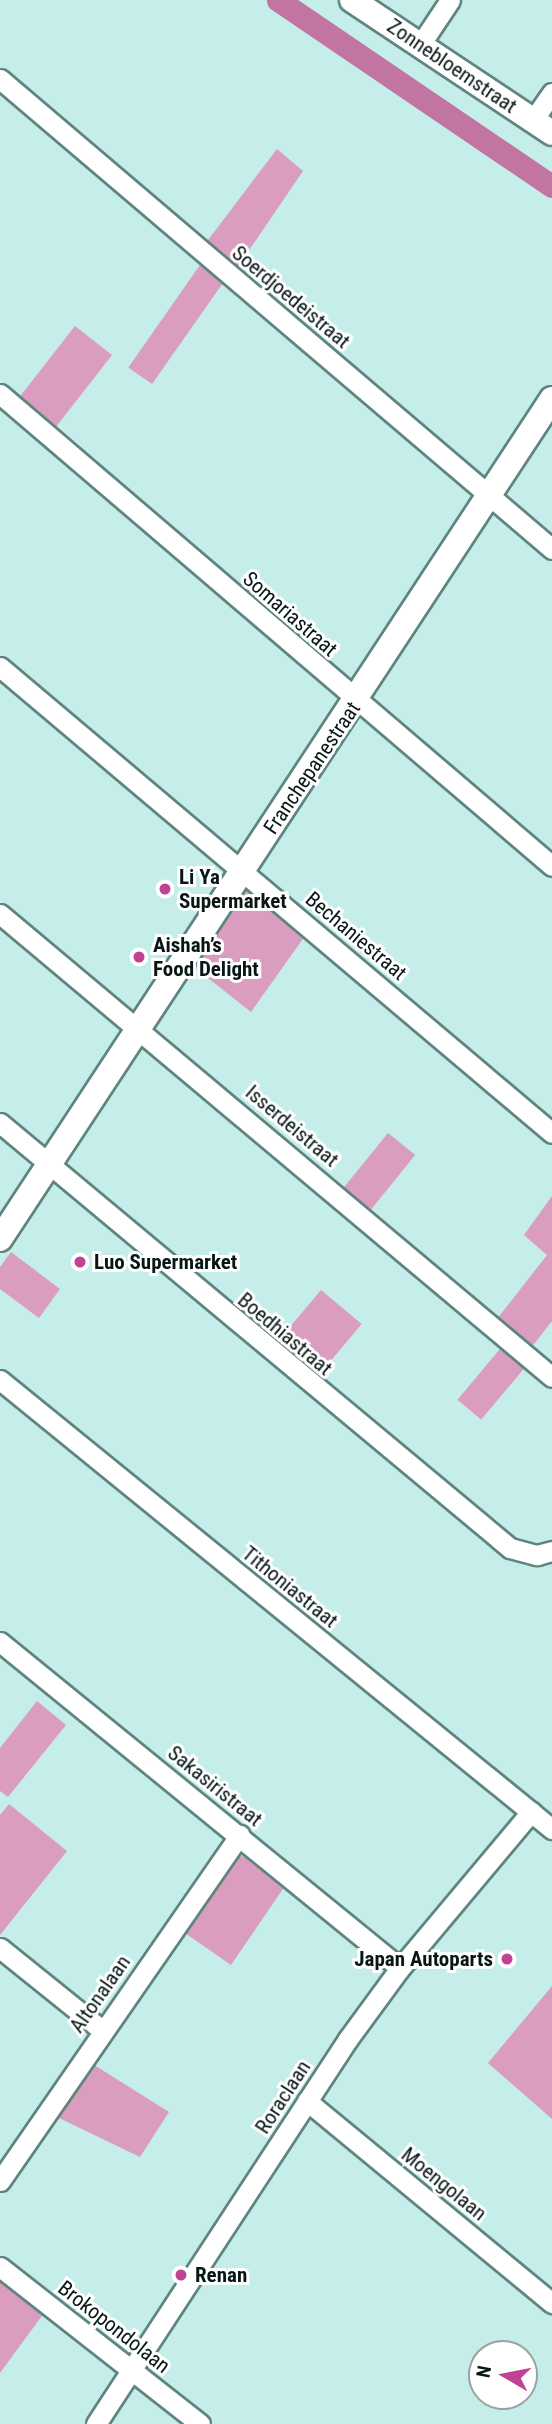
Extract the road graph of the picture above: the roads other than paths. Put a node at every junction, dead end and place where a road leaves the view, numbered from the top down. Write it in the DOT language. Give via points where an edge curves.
graph roads {
  1 [pos="352,0"];
  2 [pos="450,0"];
  3 [pos="420,45"];
  4 [pos="0,79"];
  5 [pos="552,93"];
  6 [pos="543,127"];
  7 [pos="0,394"];
  8 [pos="552,399"];
  9 [pos="490,496"];
  10 [pos="552,549"];
  11 [pos="0,667"];
  12 [pos="357,702"];
  13 [pos="552,866"];
  14 [pos="244,870"];
  15 [pos="0,914"];
  16 [pos="138,1025"];
  17 [pos="0,1124"];
  18 [pos="552,1133"];
  19 [pos="49,1164"];
  20 [pos="0,1239"];
  21 [pos="552,1377"];
  22 [pos="0,1380"];
  23 [pos="552,1551"];
  24 [pos="0,1642"];
  25 [pos="531,1812"];
  26 [pos="552,1829"];
  27 [pos="240,1835"];
  28 [pos="0,1948"];
  29 [pos="400,1968"];
  30 [pos="102,2030"];
  31 [pos="307,2101"];
  32 [pos="0,2181"];
  33 [pos="0,2267"];
  34 [pos="552,2303"];
  35 [pos="133,2370"];
  36 [pos="96,2424"];
  37 [pos="200,2424"];
  1 -- 3 [label="street, Zonnebloemstraat"];
  2 -- 3 [label="street"];
  3 -- 6 [label="street, Zonnebloemstraat"];
  4 -- 9 [label="street, Soerdjoedeistraat"];
  5 -- 6 [label="street"];
  7 -- 12 [label="street, Somariastraat"];
  8 -- 9 [label="street, Franchepanestraat"];
  9 -- 10 [label="street, Soerdjoedeistraat"];
  9 -- 12 [label="street, Franchepanestraat"];
  11 -- 14 [label="street, Bechaniestraat"];
  12 -- 13 [label="street, Somariastraat"];
  12 -- 14 [label="street, Franchepanestraat"];
  14 -- 16 [label="street, Franchepanestraat"];
  14 -- 18 [label="street, Bechaniestraat"];
  15 -- 16 [label="street, Isserdeistraat"];
  16 -- 19 [label="street, Franchepanestraat"];
  16 -- 21 [label="street, Isserdeistraat"];
  17 -- 19 [label="street, Boedhiastraat"];
  19 -- 20 [label="street, Franchepanestraat"];
  19 -- 23 [label="street, Boedhiastraat" via="510,1548 537,1555"];
  22 -- 25 [label="street, Tithoniastraat"];
  24 -- 27 [label="street, Sakasiristraat"];
  25 -- 26 [label="street, Tithoniastraat"];
  25 -- 29 [label="street, Roraclaan"];
  27 -- 29 [label="street, Sakasiristraat"];
  27 -- 30 [label="street, Altonalaan"];
  28 -- 30 [label="street"];
  29 -- 31 [label="street, Roraclaan"];
  30 -- 32 [label="street, Altonalaan"];
  31 -- 34 [label="street, Moengolaan"];
  31 -- 35 [label="street, Roraclaan"];
  33 -- 35 [label="street, Brokopondolaan"];
  35 -- 36 [label="street, Roraclaan"];
  35 -- 37 [label="street, Brokopondolaan"];
}
